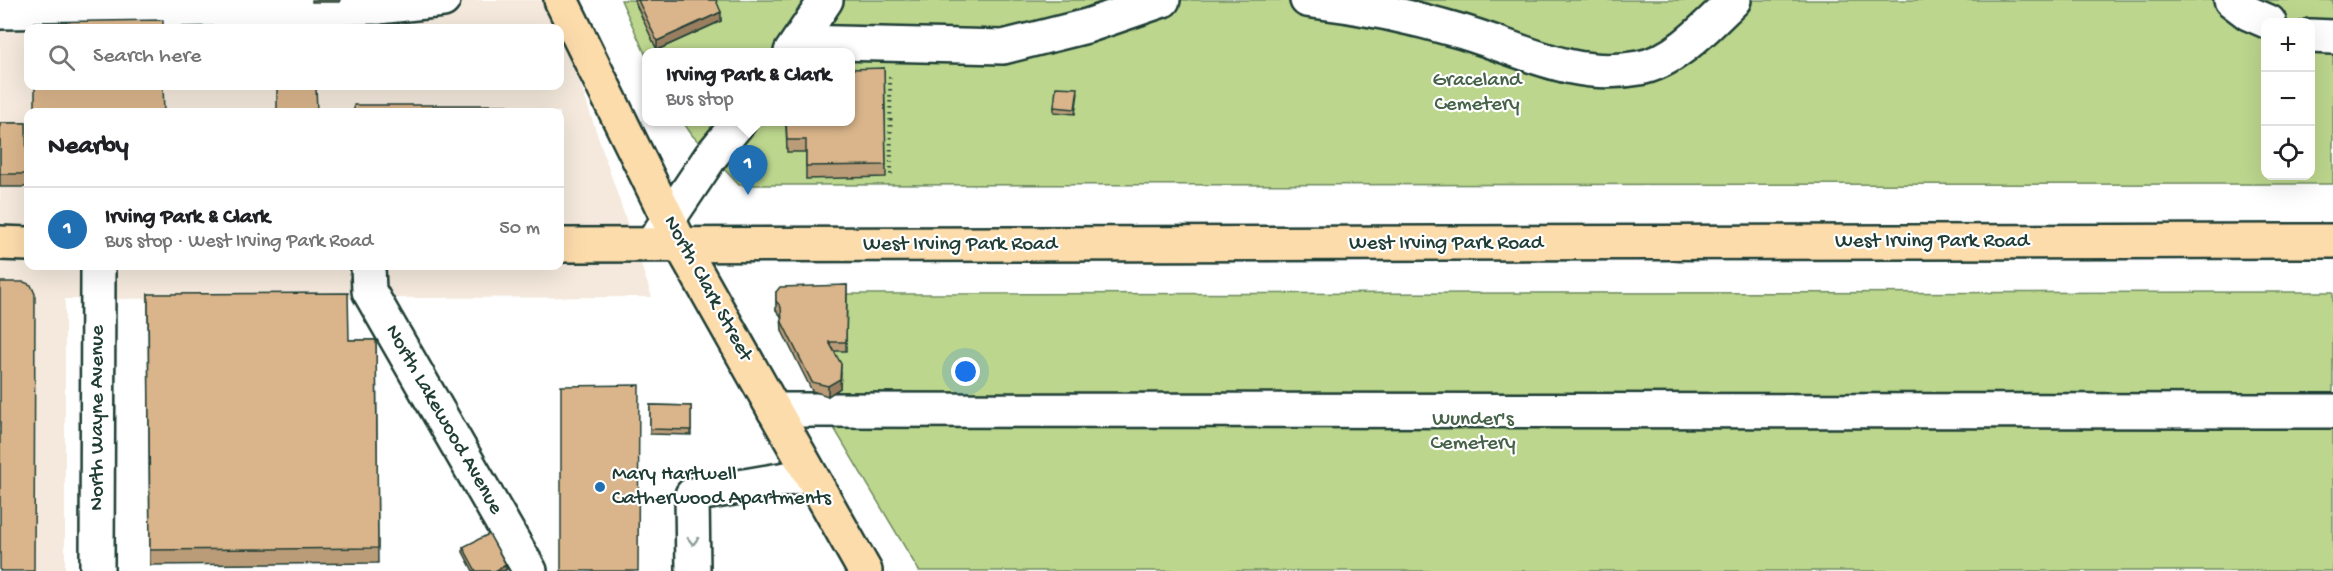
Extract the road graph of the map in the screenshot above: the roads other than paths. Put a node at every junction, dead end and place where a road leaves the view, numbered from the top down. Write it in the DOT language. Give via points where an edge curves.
graph roads {
  1 [pos="443,0"];
  2 [pos="561,0"];
  3 [pos="826,0"];
  4 [pos="1164,0"];
  5 [pos="1307,0"];
  6 [pos="1734,0"];
  7 [pos="2231,0"];
  8 [pos="377,4"];
  9 [pos="40,6"];
  10 [pos="0,12"];
  11 [pos="2261,18"];
  12 [pos="2315,36"];
  13 [pos="2333,37"];
  14 [pos="795,47"];
  15 [pos="736,126"];
  16 [pos="667,237"];
  17 [pos="2333,242"];
  18 [pos="0,243"];
  19 [pos="24,244"];
  20 [pos="564,245"];
  21 [pos="98,270"];
  22 [pos="368,270"];
  23 [pos="774,410"];
  24 [pos="2333,411"];
  25 [pos="810,475"];
  26 [pos="98,571"];
  27 [pos="530,571"];
  28 [pos="693,571"];
  29 [pos="865,571"];
  1 -- 8 [label="street"];
  2 -- 16 [label="main road, North Clark Street"];
  3 -- 14 [label="street"];
  4 -- 14 [label="street" via="1087,26 1003,47"];
  5 -- 6 [label="street" via="1352,5 1463,32 1550,63 1598,71 1641,68 1684,47"];
  7 -- 11 [label="street"];
  8 -- 9 [label="street"];
  9 -- 10 [label="street"];
  12 -- 13 [label="street"];
  15 -- 16 [label="street" via="711,156"];
  16 -- 17 [label="main road, West Irving Park Road"];
  16 -- 20 [label="main road, West Irving Park Road"];
  16 -- 23 [label="main road, North Clark Street"];
  18 -- 19 [label="main road"];
  21 -- 26 [label="street, North Wayne Avenue"];
  22 -- 27 [label="street, North Lakewood Avenue" via="369,291"];
  23 -- 24 [label="street"];
  23 -- 25 [label="main road, North Clark Street"];
  25 -- 28 [label="street, one-way" via="692,495"];
  25 -- 29 [label="main road, North Clark Street"];
}
